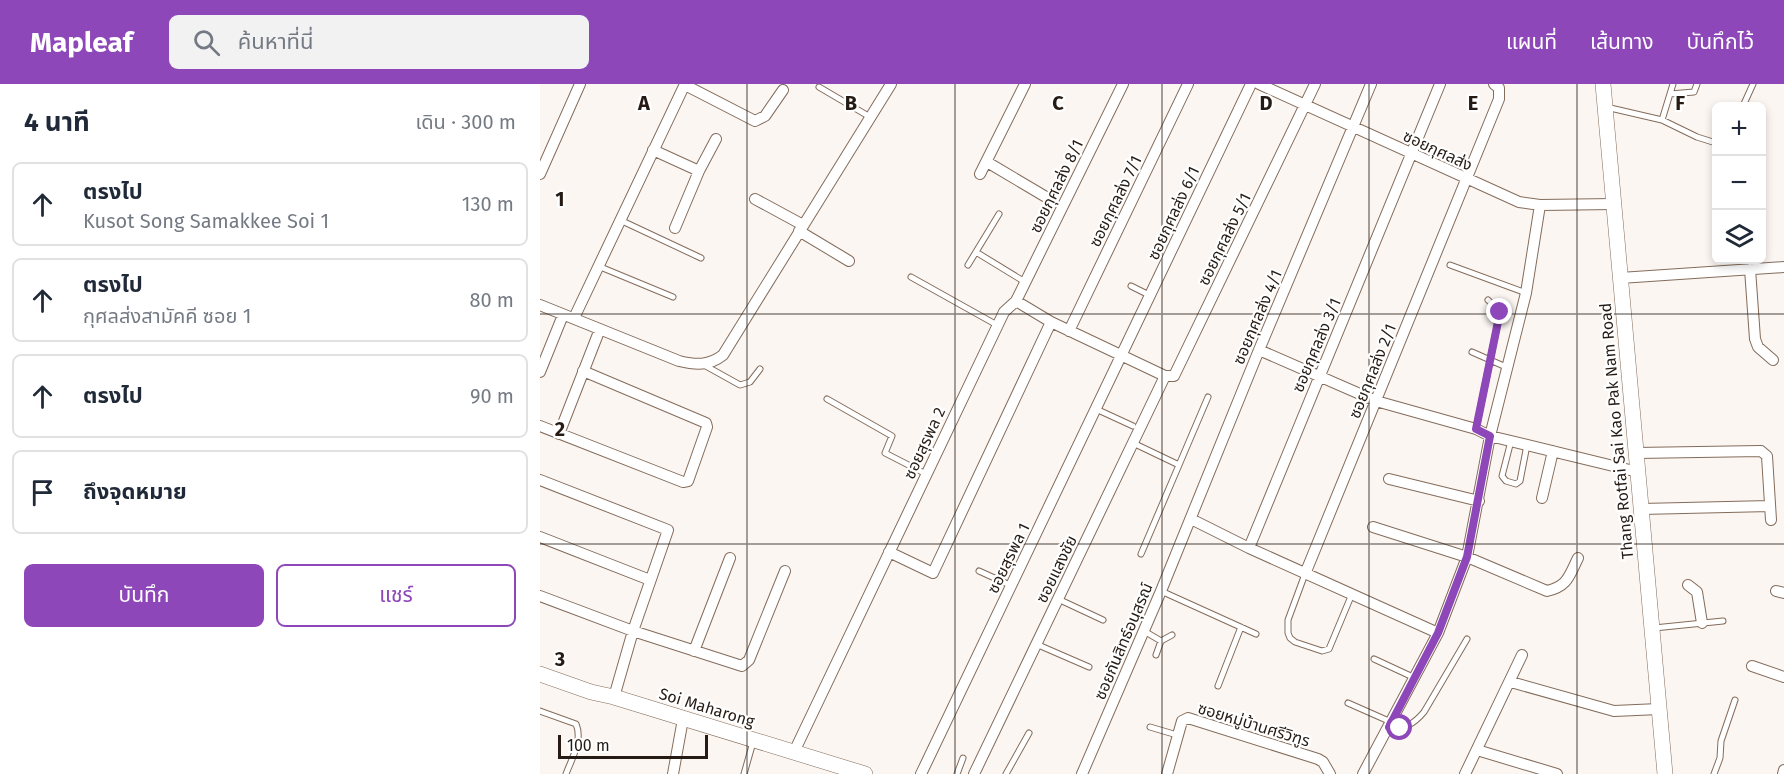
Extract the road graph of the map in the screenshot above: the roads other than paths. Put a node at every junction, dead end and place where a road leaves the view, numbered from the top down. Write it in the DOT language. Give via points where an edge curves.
graph roads {
  1 [pos="580,84"];
  2 [pos="891,84"];
  3 [pos="1025,84"];
  4 [pos="1122,84"];
  5 [pos="1188,84"];
  6 [pos="1251,84"];
  7 [pos="1259,84"];
  8 [pos="1315,84"];
  9 [pos="1371,84"];
  10 [pos="1440,84"];
  11 [pos="1494,84"];
  12 [pos="1603,84"];
  13 [pos="1673,84"];
  14 [pos="1697,84"];
  15 [pos="1753,84"];
  16 [pos="685,85"];
  17 [pos="819,87"];
  18 [pos="783,90"];
  19 [pos="1670,94"];
  20 [pos="1745,102"];
  21 [pos="1305,105"];
  22 [pos="1605,106"];
  23 [pos="870,117"];
  24 [pos="1662,120"];
  25 [pos="1354,127"];
  26 [pos="716,139"];
  27 [pos="1712,142"];
  28 [pos="653,150"];
  29 [pos="1412,155"];
  30 [pos="987,162"];
  31 [pos="699,171"];
  32 [pos="540,174"];
  33 [pos="981,174"];
  34 [pos="1466,180"];
  35 [pos="1046,198"];
  36 [pos="755,199"];
  37 [pos="1614,204"];
  38 [pos="1540,206"];
  39 [pos="999,214"];
  40 [pos="620,220"];
  41 [pos="675,228"];
  42 [pos="801,228"];
  43 [pos="976,252"];
  44 [pos="701,258"];
  45 [pos="849,261"];
  46 [pos="968,265"];
  47 [pos="1450,265"];
  48 [pos="598,266"];
  49 [pos="1784,267"];
  50 [pos="1750,269"];
  51 [pos="912,277"];
  52 [pos="1620,279"];
  53 [pos="1025,282"];
  54 [pos="1131,286"];
  55 [pos="1526,293"];
  56 [pos="1151,296"];
  57 [pos="674,297"];
  58 [pos="1488,300"];
  59 [pos="1016,301"];
  60 [pos="540,305"];
  61 [pos="568,317"];
  62 [pos="1051,322"];
  63 [pos="997,325"];
  64 [pos="600,329"];
  65 [pos="1070,331"];
  66 [pos="1259,350"];
  67 [pos="1472,352"];
  68 [pos="1122,355"];
  69 [pos="1490,360"];
  70 [pos="1773,360"];
  71 [pos="703,364"];
  72 [pos="1507,368"];
  73 [pos="760,369"];
  74 [pos="540,372"];
  75 [pos="583,372"];
  76 [pos="1165,376"];
  77 [pos="1319,377"];
  78 [pos="1208,397"];
  79 [pos="827,399"];
  80 [pos="1376,401"];
  81 [pos="1096,409"];
  82 [pos="540,426"];
  83 [pos="1133,426"];
  84 [pos="1476,429"];
  85 [pos="559,434"];
  86 [pos="1490,436"];
  87 [pos="1510,441"];
  88 [pos="1133,443"];
  89 [pos="1527,445"];
  90 [pos="1553,451"];
  91 [pos="1636,453"];
  92 [pos="1179,465"];
  93 [pos="1638,472"];
  94 [pos="926,474"];
  95 [pos="1389,479"];
  96 [pos="540,480"];
  97 [pos="1542,498"];
  98 [pos="1479,501"];
  99 [pos="1770,506"];
  100 [pos="1641,509"];
  101 [pos="1191,519"];
  102 [pos="1771,520"];
  103 [pos="1373,527"];
  104 [pos="540,537"];
  105 [pos="1249,548"];
  106 [pos="889,552"];
  107 [pos="1141,554"];
  108 [pos="1467,557"];
  109 [pos="730,558"];
  110 [pos="1578,558"];
  111 [pos="785,571"];
  112 [pos="979,571"];
  113 [pos="1305,574"];
  114 [pos="650,580"];
  115 [pos="1688,585"];
  116 [pos="1012,586"];
  117 [pos="1161,591"];
  118 [pos="1352,594"];
  119 [pos="540,596"];
  120 [pos="1058,599"];
  121 [pos="1103,620"];
  122 [pos="1723,621"];
  123 [pos="1702,623"];
  124 [pos="1241,627"];
  125 [pos="1652,628"];
  126 [pos="633,631"];
  127 [pos="1144,631"];
  128 [pos="1256,633"];
  129 [pos="1438,633"];
  130 [pos="1172,635"];
  131 [pos="1467,639"];
  132 [pos="1161,641"];
  133 [pos="1036,644"];
  134 [pos="694,651"];
  135 [pos="1156,655"];
  136 [pos="1522,655"];
  137 [pos="1374,659"];
  138 [pos="1752,666"];
  139 [pos="1089,667"];
  140 [pos="540,674"];
  141 [pos="1784,676"];
  142 [pos="1415,678"];
  143 [pos="1510,682"];
  144 [pos="1218,686"];
  145 [pos="614,697"];
  146 [pos="1735,700"];
  147 [pos="1348,703"];
  148 [pos="1659,709"];
  149 [pos="540,711"];
  150 [pos="683,719"];
  151 [pos="1390,724"];
  152 [pos="1149,727"];
  153 [pos="1029,733"];
  154 [pos="1178,735"];
  155 [pos="754,740"];
  156 [pos="1478,750"];
  157 [pos="794,752"];
  158 [pos="963,758"];
  159 [pos="566,774"];
  160 [pos="673,774"];
  161 [pos="744,774"];
  162 [pos="865,774"];
  163 [pos="921,774"];
  164 [pos="957,774"];
  165 [pos="974,774"];
  166 [pos="1006,774"];
  167 [pos="1082,774"];
  168 [pos="1167,774"];
  169 [pos="1330,774"];
  170 [pos="1363,774"];
  171 [pos="1465,774"];
  172 [pos="1557,774"];
  173 [pos="1665,774"];
  174 [pos="1714,774"];
  1 -- 32 [label="street"];
  2 -- 23 [label="street"];
  3 -- 30 [label="street"];
  4 -- 53 [label="street, ซอยกุศลส่ง 8/1"];
  5 -- 65 [label="street, ซอยกุศลส่ง 7/1"];
  6 -- 56 [label="street, ซอยกุศลส่ง 6/1"];
  7 -- 21 [label="street, ซอยกุศลส่ง"];
  8 -- 21 [label="street, ซอยกุศลส่ง 5/1"];
  9 -- 25 [label="street, ซอยกุศลส่ง 4/1"];
  10 -- 29 [label="street, ซอยกุศลส่ง 3/1"];
  11 -- 34 [label="street, ซอยกุศลส่ง 2/1" via="1499,88 1499,99"];
  12 -- 22 [label="main road, Thang Rotfai Sai Kao Pak Nam Road"];
  13 -- 19 [label="lane"];
  14 -- 19 [label="lane" via="1690,94"];
  15 -- 20 [label="lane"];
  16 -- 18 [label="street" via="755,121 765,116"];
  16 -- 28 [label="street"];
  17 -- 23 [label="lane"];
  19 -- 24 [label="lane"];
  21 -- 25 [label="street, ซอยกุศลส่ง"];
  21 -- 76 [label="street, ซอยกุศลส่ง 5/1" via="1177,372"];
  22 -- 24 [label="lane"];
  22 -- 37 [label="main road, Thang Rotfai Sai Kao Pak Nam Road"];
  23 -- 42 [label="street"];
  24 -- 27 [label="lane"];
  25 -- 29 [label="street, ซอยกุศลส่ง"];
  25 -- 66 [label="street, ซอยกุศลส่ง 4/1"];
  26 -- 31 [label="street"];
  28 -- 31 [label="street"];
  28 -- 40 [label="street"];
  29 -- 34 [label="street, ซอยกุศลส่ง"];
  29 -- 77 [label="street, ซอยกุศลส่ง 3/1"];
  30 -- 33 [label="street"];
  30 -- 35 [label="street"];
  31 -- 41 [label="street"];
  34 -- 38 [label="street, ซอยกุศลส่ง" via="1519,202"];
  34 -- 80 [label="street, ซอยกุศลส่ง 2/1"];
  36 -- 42 [label="street"];
  37 -- 38 [label="street, ซอยกุศลส่ง"];
  37 -- 52 [label="main road, Thang Rotfai Sai Kao Pak Nam Road"];
  38 -- 55 [label="street"];
  39 -- 43 [label="lane"];
  40 -- 44 [label="lane"];
  40 -- 48 [label="street"];
  42 -- 45 [label="street"];
  42 -- 71 [label="street" via="723,355"];
  43 -- 46 [label="lane"];
  43 -- 53 [label="lane"];
  47 -- 55 [label="lane"];
  48 -- 57 [label="lane"];
  48 -- 61 [label="street"];
  49 -- 50 [label="street"];
  50 -- 52 [label="street"];
  50 -- 70 [label="street" via="1755,339"];
  51 -- 63 [label="lane"];
  52 -- 91 [label="main road, Thang Rotfai Sai Kao Pak Nam Road"];
  53 -- 59 [label="street, ซอยกุศลส่ง 8/1"];
  54 -- 56 [label="lane"];
  55 -- 72 [label="street"];
  56 -- 68 [label="street, ซอยกุศลส่ง 6/1"];
  58 -- 69 [label="lane" via="1500,312"];
  59 -- 62 [label="street"];
  59 -- 63 [label="street, ซอยสุรพล 2"];
  60 -- 61 [label="street"];
  61 -- 64 [label="street"];
  61 -- 74 [label="street"];
  62 -- 65 [label="street"];
  62 -- 106 [label="street" via="933,573"];
  63 -- 94 [label="street, ซอยสุรพล 2"];
  64 -- 71 [label="street" via="679,361"];
  64 -- 75 [label="street"];
  65 -- 68 [label="street"];
  66 -- 77 [label="street"];
  66 -- 101 [label="street, ซอยกุศลส่ง 4/1"];
  67 -- 69 [label="lane"];
  68 -- 76 [label="street"];
  68 -- 81 [label="street, ซอยสุรพล 1"];
  69 -- 72 [label="lane"];
  69 -- 84 [label="lane"];
  71 -- 73 [label="lane" via="740,385 750,382"];
  72 -- 86 [label="street"];
  75 -- 85 [label="street"];
  75 -- 85 [label="street" via="706,423 689,479 683,482"];
  76 -- 88 [label="street, ซอยแสงชัย"];
  77 -- 80 [label="street"];
  77 -- 105 [label="street, ซอยกุศลส่ง 3/1"];
  78 -- 92 [label="lane"];
  79 -- 94 [label="lane" via="892,436 885,453"];
  80 -- 84 [label="street"];
  80 -- 113 [label="street, ซอยกุศลส่ง 2/1"];
  81 -- 83 [label="lane"];
  81 -- 116 [label="street, ซอยสุรพล 1"];
  82 -- 85 [label="street"];
  84 -- 86 [label="street"];
  86 -- 87 [label="street"];
  86 -- 98 [label="street"];
  87 -- 89 [label="street"];
  87 -- 89 [label="lane" via="1502,476 1516,484 1520,481"];
  88 -- 92 [label="lane"];
  88 -- 120 [label="street, ซอยแสงชัย"];
  89 -- 90 [label="street"];
  90 -- 93 [label="street"];
  90 -- 97 [label="street"];
  91 -- 93 [label="main road, Thang Rotfai Sai Kao Pak Nam Road"];
  91 -- 99 [label="street" via="1761,451 1767,456"];
  92 -- 107 [label="lane"];
  93 -- 100 [label="main road, Thang Rotfai Sai Kao Pak Nam Road"];
  94 -- 106 [label="street, ซอยสุรพล 2"];
  95 -- 98 [label="street"];
  96 -- 114 [label="street" via="668,530"];
  98 -- 108 [label="street"];
  99 -- 100 [label="street"];
  99 -- 102 [label="street"];
  100 -- 125 [label="main road, Thang Rotfai Sai Kao Pak Nam Road"];
  101 -- 105 [label="street"];
  101 -- 117 [label="street, ซอยกันสิทธ์อนุสรณ์"];
  103 -- 108 [label="street"];
  104 -- 114 [label="street"];
  105 -- 113 [label="street"];
  106 -- 157 [label="street, ซอยสุรพล 2"];
  108 -- 110 [label="street" via="1547,591 1566,582"];
  108 -- 129 [label="street"];
  109 -- 134 [label="street"];
  111 -- 134 [label="street" via="746,664 736,665"];
  112 -- 116 [label="lane"];
  113 -- 118 [label="street"];
  113 -- 118 [label="lane" via="1287,626 1295,642 1322,651 1329,649"];
  114 -- 126 [label="street"];
  115 -- 123 [label="street" via="1697,592"];
  116 -- 163 [label="street, ซอยสุรพล 1"];
  117 -- 124 [label="lane"];
  117 -- 127 [label="street, ซอยกันสิทธ์อนุสรณ์"];
  118 -- 129 [label="street"];
  119 -- 126 [label="street"];
  120 -- 121 [label="lane"];
  120 -- 133 [label="street, ซอยแสงชัย"];
  122 -- 123 [label="lane"];
  123 -- 125 [label="lane"];
  124 -- 128 [label="lane"];
  124 -- 144 [label="lane"];
  125 -- 148 [label="main road, Thang Rotfai Sai Kao Pak Nam Road"];
  126 -- 134 [label="street"];
  126 -- 145 [label="street"];
  127 -- 132 [label="lane"];
  127 -- 167 [label="street, ซอยกันสิทธ์อนุสรณ์"];
  129 -- 142 [label="street"];
  130 -- 132 [label="lane"];
  131 -- 151 [label="lane" via="1415,723 1407,727"];
  132 -- 135 [label="lane"];
  133 -- 139 [label="lane"];
  133 -- 165 [label="street, ซอยแสงชัย"];
  136 -- 143 [label="street"];
  137 -- 142 [label="lane"];
  138 -- 141 [label="street"];
  140 -- 145 [label="main road, Soi Maharong"];
  142 -- 151 [label="street"];
  143 -- 148 [label="street" via="1614,711"];
  143 -- 156 [label="street"];
  145 -- 150 [label="main road, Soi Maharong"];
  146 -- 174 [label="lane" via="1720,741 1720,758"];
  147 -- 151 [label="lane"];
  148 -- 173 [label="main road, Thang Rotfai Sai Kao Pak Nam Road"];
  149 -- 159 [label="lane" via="578,728 579,738"];
  150 -- 155 [label="main road, Soi Maharong"];
  150 -- 160 [label="street"];
  151 -- 170 [label="street"];
  152 -- 154 [label="lane"];
  153 -- 166 [label="lane"];
  154 -- 168 [label="street"];
  154 -- 169 [label="street, ซอยหมู่บ้านศรีวิฑูร" via="1182,721 1192,718 1318,759"];
  155 -- 157 [label="main road, Soi Maharong"];
  155 -- 161 [label="lane"];
  156 -- 171 [label="street"];
  156 -- 172 [label="street"];
  157 -- 162 [label="main road, Soi Maharong"];
  158 -- 164 [label="lane"];
}
